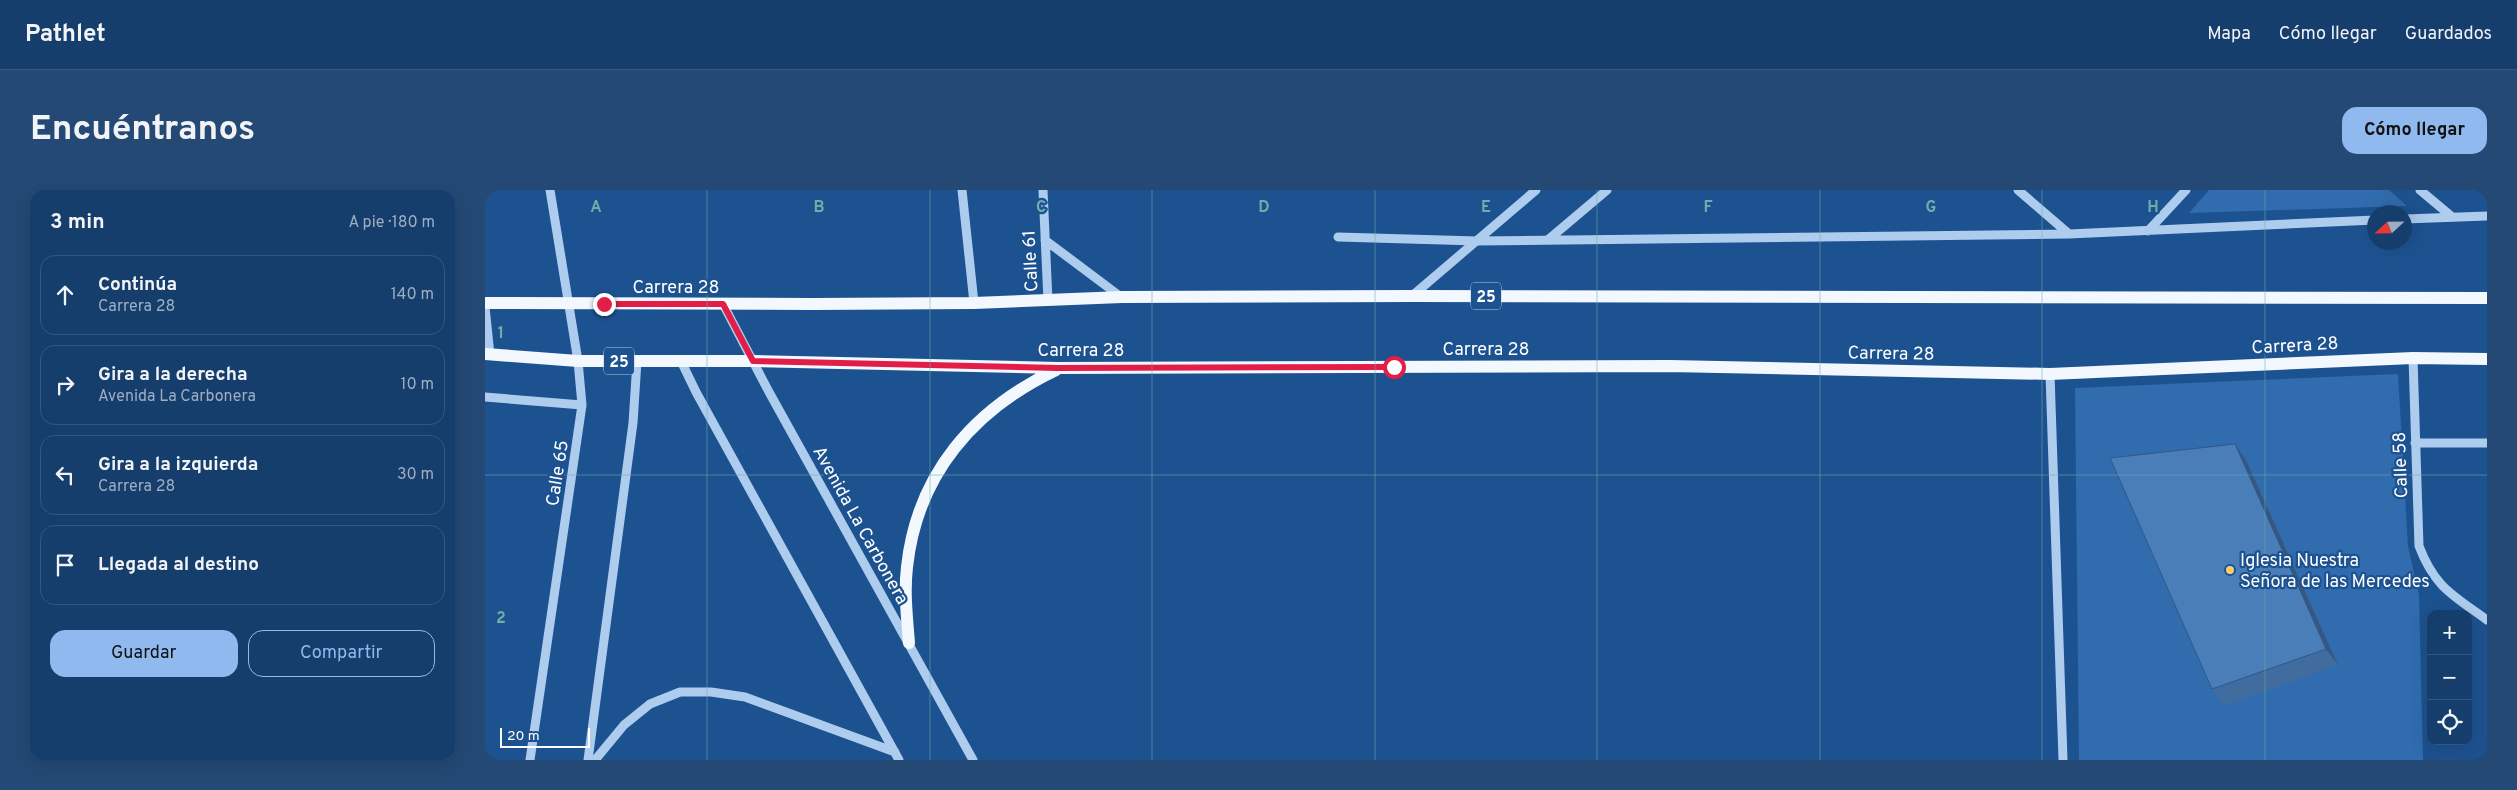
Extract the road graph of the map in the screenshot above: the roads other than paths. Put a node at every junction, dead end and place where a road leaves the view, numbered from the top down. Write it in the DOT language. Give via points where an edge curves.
graph roads {
  1 [pos="551,190"];
  2 [pos="962,190"];
  3 [pos="1043,190"];
  4 [pos="1536,190"];
  5 [pos="1607,190"];
  6 [pos="2018,190"];
  7 [pos="2186,190"];
  8 [pos="2420,190"];
  9 [pos="2451,216"];
  10 [pos="2487,216"];
  11 [pos="2412,219"];
  12 [pos="2367,220"];
  13 [pos="2148,231"];
  14 [pos="2069,234"];
  15 [pos="1338,238"];
  16 [pos="1549,239"];
  17 [pos="1045,240"];
  18 [pos="1477,241"];
  19 [pos="1412,296"];
  20 [pos="1122,297"];
  21 [pos="2487,298"];
  22 [pos="1048,301"];
  23 [pos="485,303"];
  24 [pos="974,303"];
  25 [pos="567,304"];
  26 [pos="723,304"];
  27 [pos="485,307"];
  28 [pos="487,354"];
  29 [pos="2413,358"];
  30 [pos="2487,359"];
  31 [pos="578,361"];
  32 [pos="637,361"];
  33 [pos="681,361"];
  34 [pos="753,361"];
  35 [pos="1058,368"];
  36 [pos="2050,374"];
  37 [pos="485,396"];
  38 [pos="582,405"];
  39 [pos="2487,442"];
  40 [pos="2415,443"];
  41 [pos="2487,620"];
  42 [pos="909,642"];
  43 [pos="897,756"];
  44 [pos="530,760"];
  45 [pos="588,760"];
  46 [pos="595,760"];
  47 [pos="973,760"];
  48 [pos="2063,760"];
  1 -- 25 [label="street, Calle 65"];
  2 -- 24 [label="street"];
  3 -- 17 [label="street, Calle 61"];
  4 -- 18 [label="street"];
  5 -- 16 [label="street"];
  6 -- 14 [label="street"];
  7 -- 13 [label="street"];
  8 -- 9 [label="street"];
  9 -- 10 [label="street"];
  9 -- 11 [label="street"];
  12 -- 13 [label="street"];
  13 -- 14 [label="street"];
  14 -- 16 [label="street"];
  15 -- 18 [label="street"];
  16 -- 18 [label="street"];
  17 -- 20 [label="street"];
  17 -- 22 [label="street, Calle 61"];
  18 -- 19 [label="street"];
  19 -- 20 [label="main road, Carrera 28 / 25"];
  19 -- 21 [label="main road, Carrera 28 / 25"];
  20 -- 22 [label="main road, Carrera 28 / 25"];
  22 -- 24 [label="main road, Carrera 28 / 25"];
  23 -- 25 [label="main road, Carrera 28 / 25"];
  24 -- 26 [label="main road, Carrera 28 / 25"];
  25 -- 26 [label="main road, Carrera 28 / 25"];
  25 -- 31 [label="street, Calle 65"];
  26 -- 34 [label="street, Avenida La Carbonera"];
  27 -- 28 [label="street"];
  28 -- 31 [label="main road, Carrera 28 / 25"];
  29 -- 30 [label="main road, Carrera 28 / 25"];
  29 -- 36 [label="main road, Carrera 28 / 25"];
  29 -- 40 [label="street, Calle 58"];
  31 -- 32 [label="main road, Carrera 28 / 25"];
  31 -- 38 [label="street, Calle 65"];
  32 -- 33 [label="main road, Carrera 28 / 25"];
  32 -- 45 [label="street" via="633,423"];
  33 -- 34 [label="main road, Carrera 28 / 25"];
  33 -- 43 [label="street"];
  34 -- 35 [label="main road, Carrera 28 / 25"];
  34 -- 42 [label="street, Avenida La Carbonera"];
  35 -- 36 [label="main road, Carrera 28 / 25" via="1670,366"];
  35 -- 42 [label="main road" via="1024,385 994,406 967,432 940,470 914,530 907,567"];
  36 -- 48 [label="street"];
  37 -- 38 [label="street"];
  38 -- 44 [label="street, Calle 65"];
  39 -- 40 [label="street"];
  40 -- 41 [label="street, Calle 58" via="2419,546 2428,570 2444,588"];
  42 -- 47 [label="street, Avenida La Carbonera"];
  43 -- 46 [label="street" via="745,697 680,692 650,704 625,725"];
}
